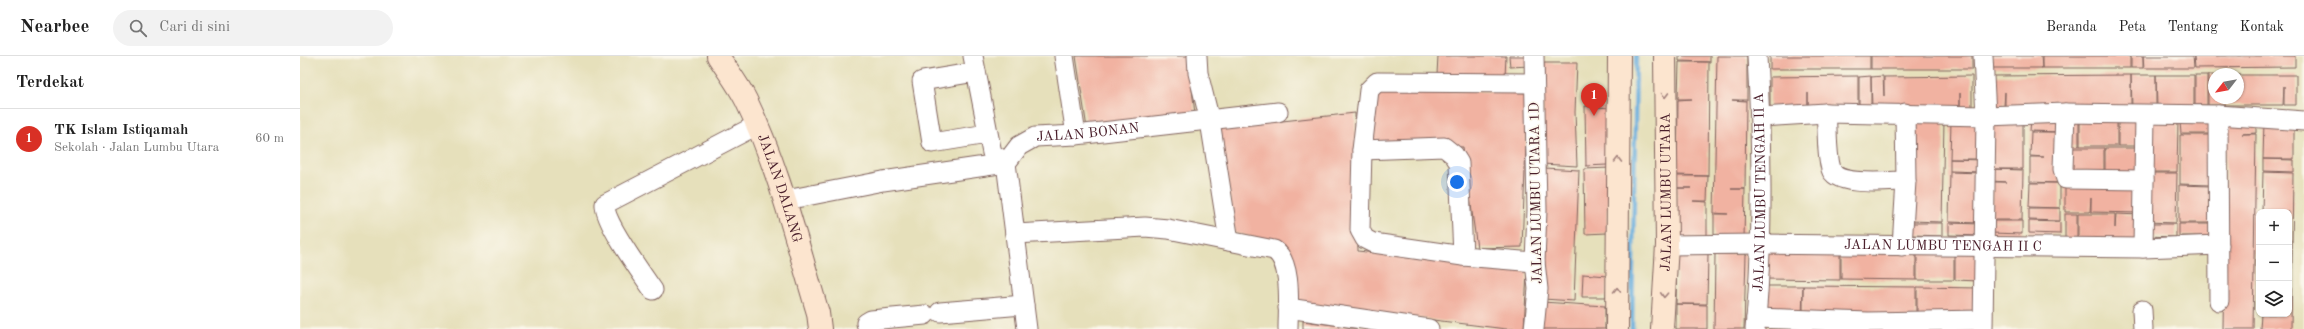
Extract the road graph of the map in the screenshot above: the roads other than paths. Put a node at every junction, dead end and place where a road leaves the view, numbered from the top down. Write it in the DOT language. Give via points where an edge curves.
graph roads {
  1 [pos="718,56"];
  2 [pos="1064,56"];
  3 [pos="1197,56"];
  4 [pos="1534,56"];
  5 [pos="1620,56"];
  6 [pos="1665,56"];
  7 [pos="1757,56"];
  8 [pos="1982,56"];
  9 [pos="975,64"];
  10 [pos="1534,83"];
  11 [pos="1278,112"];
  12 [pos="1905,113"];
  13 [pos="2065,113"];
  14 [pos="1826,114"];
  15 [pos="2145,114"];
  16 [pos="2218,115"];
  17 [pos="1986,116"];
  18 [pos="1761,117"];
  19 [pos="1210,121"];
  20 [pos="2304,121"];
  21 [pos="757,125"];
  22 [pos="987,134"];
  23 [pos="1076,135"];
  24 [pos="1362,150"];
  25 [pos="1006,163"];
  26 [pos="2144,180"];
  27 [pos="1906,181"];
  28 [pos="786,200"];
  29 [pos="1015,234"];
  30 [pos="1229,241"];
  31 [pos="1760,244"];
  32 [pos="1667,245"];
  33 [pos="2219,245"];
  34 [pos="1902,246"];
  35 [pos="1983,248"];
  36 [pos="2143,248"];
  37 [pos="1463,256"];
  38 [pos="1535,262"];
  39 [pos="652,290"];
  40 [pos="2219,301"];
  41 [pos="1024,306"];
  42 [pos="1288,308"];
  43 [pos="2142,310"];
  44 [pos="1756,324"];
  45 [pos="1983,325"];
  46 [pos="820,329"];
  47 [pos="868,329"];
  48 [pos="1027,329"];
  49 [pos="1288,329"];
  50 [pos="1429,329"];
  51 [pos="1534,329"];
  52 [pos="1617,329"];
  53 [pos="1662,329"];
  54 [pos="2143,329"];
  1 -- 21 [label="street, JALAN DALANG" via="745,98"];
  2 -- 23 [label="street"];
  3 -- 19 [label="street" via="1198,73"];
  4 -- 10 [label="street, JALAN LUMBU UTARA 1D"];
  52 -- 5 [label="street, one-way"];
  6 -- 32 [label="street, JALAN LUMBU UTARA, one-way"];
  7 -- 18 [label="street, JALAN LUMBU TENGAH II A"];
  8 -- 17 [label="street"];
  9 -- 22 [label="street"];
  9 -- 22 [label="street" via="922,81 932,143"];
  10 -- 24 [label="street" via="1377,82 1369,90"];
  10 -- 38 [label="street, JALAN LUMBU UTARA 1D" via="1537,210"];
  11 -- 19 [label="street, JALAN BONAN"];
  12 -- 14 [label="street"];
  12 -- 17 [label="street"];
  12 -- 27 [label="street"];
  13 -- 15 [label="street"];
  13 -- 17 [label="street"];
  13 -- 26 [label="street" via="2063,175 2066,179"];
  14 -- 18 [label="street"];
  14 -- 27 [label="street" via="1831,170 1838,178 1848,181"];
  15 -- 16 [label="street"];
  15 -- 26 [label="street"];
  16 -- 20 [label="street"];
  16 -- 33 [label="street"];
  17 -- 35 [label="street"];
  18 -- 31 [label="street, JALAN LUMBU TENGAH II A"];
  19 -- 23 [label="street, JALAN BONAN"];
  19 -- 30 [label="street"];
  21 -- 28 [label="street, JALAN DALANG"];
  21 -- 39 [label="street" via="605,204 611,224"];
  22 -- 25 [label="street" via="992,153"];
  23 -- 25 [label="street, JALAN BONAN" via="1035,137 1019,146"];
  24 -- 37 [label="street" via="1360,230 1365,239 1373,243"];
  24 -- 37 [label="street" via="1444,147 1454,155 1459,163"];
  25 -- 28 [label="street" via="883,180"];
  25 -- 29 [label="street"];
  26 -- 36 [label="street"];
  27 -- 34 [label="street"];
  28 -- 46 [label="street, JALAN DALANG" via="818,313"];
  29 -- 30 [label="street" via="1145,227"];
  29 -- 41 [label="street"];
  30 -- 42 [label="street" via="1278,253 1286,268"];
  31 -- 32 [label="street, JALAN LUMBU TENGAH II C"];
  31 -- 34 [label="street, JALAN LUMBU TENGAH II C"];
  31 -- 44 [label="street, JALAN LUMBU TENGAH II A"];
  32 -- 53 [label="street, JALAN LUMBU UTARA, one-way"];
  33 -- 36 [label="street, JALAN LUMBU TENGAH II C"];
  33 -- 40 [label="street"];
  34 -- 35 [label="street, JALAN LUMBU TENGAH II C"];
  35 -- 36 [label="street, JALAN LUMBU TENGAH II C"];
  35 -- 45 [label="street"];
  37 -- 38 [label="street"];
  38 -- 51 [label="street, JALAN LUMBU UTARA 1D" via="1538,289"];
  41 -- 47 [label="street" via="871,320 866,323"];
  41 -- 48 [label="street"];
  42 -- 49 [label="street"];
  42 -- 50 [label="street"];
  43 -- 54 [label="street"];
  44 -- 45 [label="street" via="1868,322"];
}
